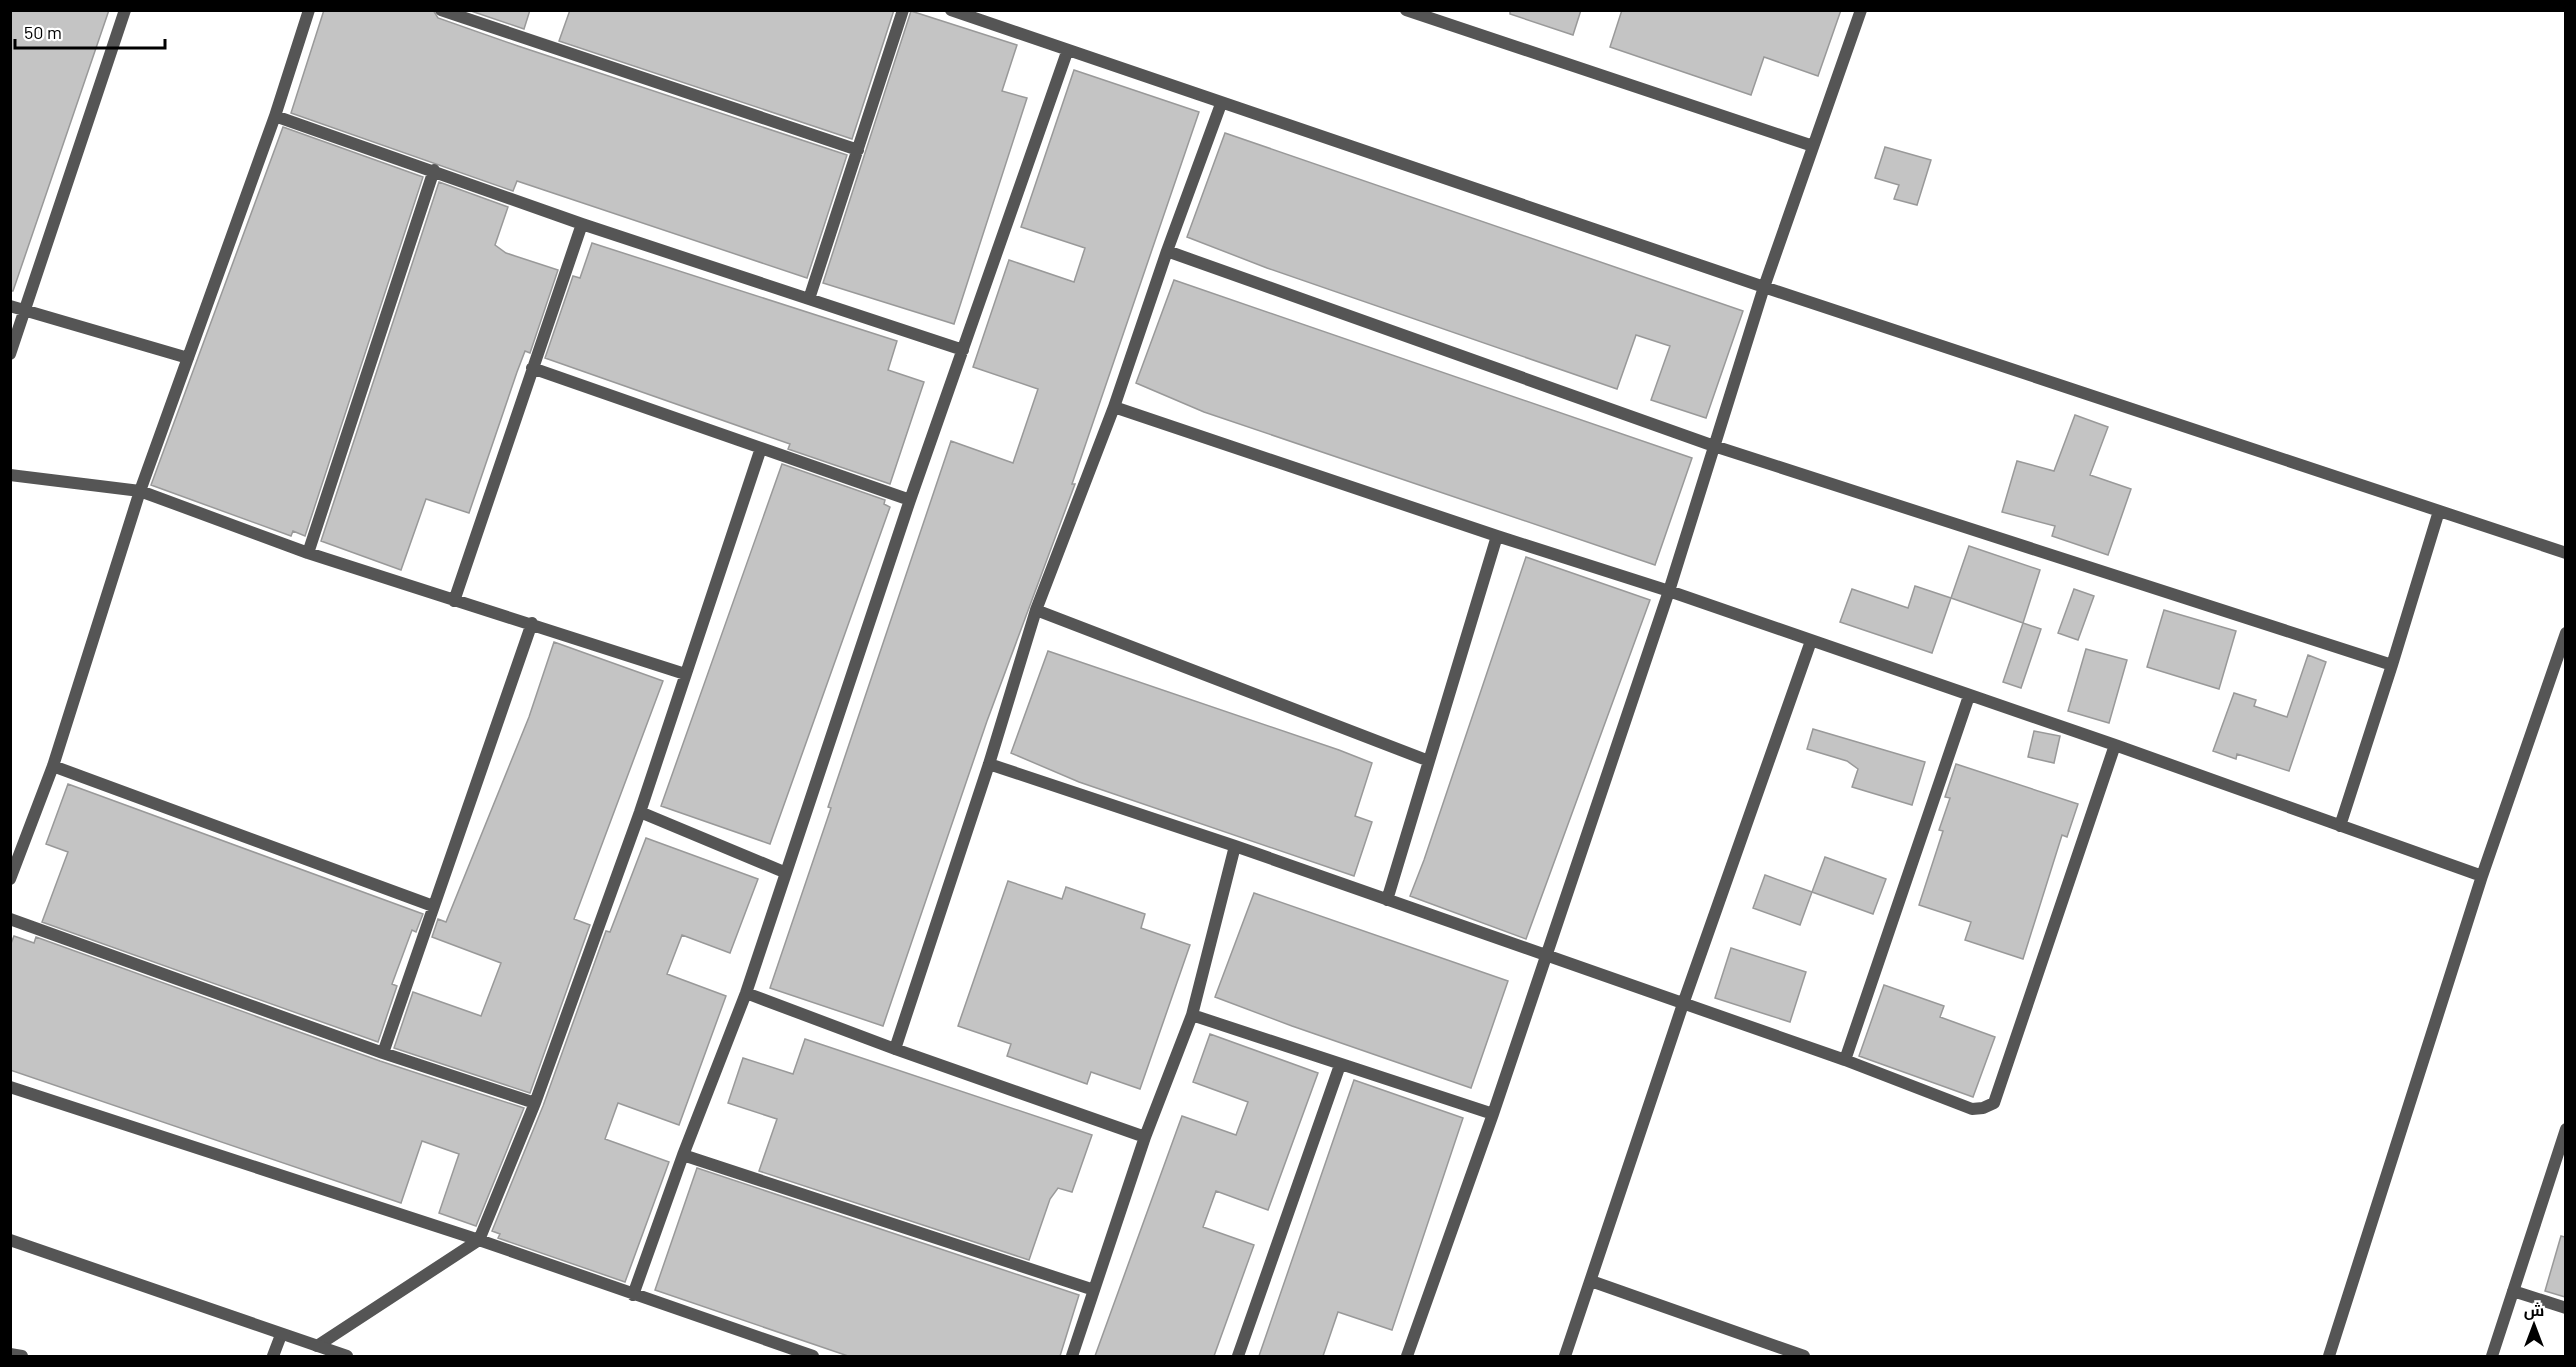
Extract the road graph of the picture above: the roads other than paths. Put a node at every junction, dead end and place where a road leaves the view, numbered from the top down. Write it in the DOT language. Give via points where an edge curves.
graph roads {
  1 [pos="125,10"];
  2 [pos="309,10"];
  3 [pos="441,10"];
  4 [pos="903,10"];
  5 [pos="951,10"];
  6 [pos="1406,10"];
  7 [pos="1449,10"];
  8 [pos="1861,10"];
  9 [pos="1445,24"];
  10 [pos="1068,52"];
  11 [pos="1221,104"];
  12 [pos="275,116"];
  13 [pos="1813,146"];
  14 [pos="858,150"];
  15 [pos="434,170"];
  16 [pos="582,224"];
  17 [pos="1167,251"];
  18 [pos="1764,287"];
  19 [pos="809,299"];
  20 [pos="10,306"];
  21 [pos="25,311"];
  22 [pos="963,350"];
  23 [pos="10,354"];
  24 [pos="188,358"];
  25 [pos="532,368"];
  26 [pos="1114,407"];
  27 [pos="1714,446"];
  28 [pos="762,448"];
  29 [pos="10,476"];
  30 [pos="140,491"];
  31 [pos="910,500"];
  32 [pos="2439,511"];
  33 [pos="1497,536"];
  34 [pos="308,553"];
  35 [pos="2565,553"];
  36 [pos="1669,591"];
  37 [pos="454,601"];
  38 [pos="1035,610"];
  39 [pos="532,623"];
  40 [pos="2565,633"];
  41 [pos="1811,641"];
  42 [pos="2392,666"];
  43 [pos="685,674"];
  44 [pos="1969,696"];
  45 [pos="2115,745"];
  46 [pos="1429,761"];
  47 [pos="989,764"];
  48 [pos="53,766"];
  49 [pos="640,812"];
  50 [pos="2340,826"];
  51 [pos="1235,846"];
  52 [pos="784,872"];
  53 [pos="2481,876"];
  54 [pos="10,879"];
  55 [pos="1387,900"];
  56 [pos="433,906"];
  57 [pos="10,919"];
  58 [pos="1545,956"];
  59 [pos="746,993"];
  60 [pos="1683,1004"];
  61 [pos="1192,1015"];
  62 [pos="895,1049"];
  63 [pos="383,1053"];
  64 [pos="1845,1060"];
  65 [pos="1340,1065"];
  66 [pos="10,1088"];
  67 [pos="535,1103"];
  68 [pos="1493,1114"];
  69 [pos="2565,1130"];
  70 [pos="1145,1137"];
  71 [pos="683,1155"];
  72 [pos="479,1239"];
  73 [pos="10,1240"];
  74 [pos="1592,1281"];
  75 [pos="1094,1290"];
  76 [pos="2513,1291"];
  77 [pos="633,1295"];
  78 [pos="2565,1308"];
  79 [pos="281,1335"];
  80 [pos="317,1346"];
  81 [pos="10,1354"];
  82 [pos="22,1356"];
  83 [pos="273,1356"];
  84 [pos="347,1356"];
  85 [pos="813,1356"];
  86 [pos="1072,1356"];
  87 [pos="1238,1356"];
  88 [pos="1407,1356"];
  89 [pos="1565,1356"];
  90 [pos="1804,1356"];
  91 [pos="2329,1356"];
  92 [pos="2492,1356"];
  1 -- 21 [label="street"];
  2 -- 12 [label="street"];
  3 -- 14 [label="street"];
  4 -- 14 [label="street"];
  5 -- 10 [label="street"];
  6 -- 9 [label="street"];
  7 -- 9 [label="street"];
  8 -- 13 [label="street"];
  9 -- 13 [label="street"];
  10 -- 11 [label="street"];
  10 -- 22 [label="street"];
  11 -- 17 [label="street"];
  11 -- 18 [label="street"];
  12 -- 15 [label="street"];
  12 -- 24 [label="street"];
  13 -- 18 [label="street"];
  14 -- 19 [label="street"];
  15 -- 16 [label="street"];
  15 -- 34 [label="street"];
  16 -- 19 [label="street"];
  16 -- 25 [label="street"];
  17 -- 26 [label="street"];
  17 -- 27 [label="street"];
  18 -- 27 [label="street"];
  18 -- 32 [label="street"];
  19 -- 22 [label="street"];
  20 -- 21 [label="street"];
  21 -- 23 [label="street"];
  21 -- 24 [label="street"];
  22 -- 31 [label="street"];
  24 -- 30 [label="street"];
  25 -- 28 [label="street"];
  25 -- 37 [label="street"];
  26 -- 33 [label="street"];
  26 -- 38 [label="street"];
  27 -- 36 [label="street"];
  27 -- 42 [label="street"];
  28 -- 31 [label="street"];
  28 -- 43 [label="street"];
  29 -- 30 [label="street"];
  30 -- 34 [label="street"];
  30 -- 48 [label="street"];
  31 -- 52 [label="street"];
  32 -- 35 [label="street"];
  32 -- 42 [label="street"];
  33 -- 36 [label="street"];
  33 -- 46 [label="street"];
  34 -- 37 [label="street"];
  36 -- 41 [label="street"];
  36 -- 58 [label="street"];
  37 -- 39 [label="street"];
  38 -- 46 [label="street"];
  38 -- 47 [label="street"];
  39 -- 43 [label="street"];
  39 -- 56 [label="street"];
  40 -- 53 [label="street"];
  41 -- 44 [label="street"];
  41 -- 60 [label="street"];
  42 -- 50 [label="street"];
  43 -- 49 [label="street"];
  44 -- 45 [label="street"];
  44 -- 64 [label="street"];
  45 -- 50 [label="street"];
  45 -- 64 [label="street" via="1994,1103 1972,1109"];
  46 -- 55 [label="street"];
  47 -- 51 [label="street"];
  47 -- 62 [label="street"];
  48 -- 54 [label="street"];
  48 -- 56 [label="street"];
  49 -- 52 [label="street"];
  49 -- 67 [label="street"];
  50 -- 53 [label="street"];
  51 -- 55 [label="street"];
  51 -- 61 [label="street"];
  52 -- 59 [label="street"];
  53 -- 91 [label="street"];
  55 -- 58 [label="street"];
  56 -- 63 [label="street"];
  57 -- 63 [label="street"];
  58 -- 60 [label="street"];
  58 -- 68 [label="street"];
  59 -- 62 [label="street"];
  59 -- 71 [label="street"];
  60 -- 64 [label="street"];
  60 -- 74 [label="street"];
  61 -- 65 [label="street"];
  61 -- 70 [label="street"];
  62 -- 70 [label="street"];
  63 -- 67 [label="street"];
  65 -- 68 [label="street"];
  65 -- 87 [label="street"];
  66 -- 72 [label="street"];
  67 -- 72 [label="street"];
  68 -- 88 [label="street"];
  69 -- 76 [label="street"];
  70 -- 75 [label="street"];
  71 -- 75 [label="street"];
  71 -- 77 [label="street"];
  72 -- 77 [label="street"];
  72 -- 80 [label="street"];
  73 -- 79 [label="street"];
  74 -- 89 [label="street"];
  74 -- 90 [label="street"];
  75 -- 86 [label="street"];
  76 -- 78 [label="street"];
  76 -- 92 [label="street"];
  77 -- 85 [label="street"];
  79 -- 80 [label="street"];
  79 -- 83 [label="street"];
  80 -- 84 [label="street"];
  81 -- 82 [label="street"];
}
